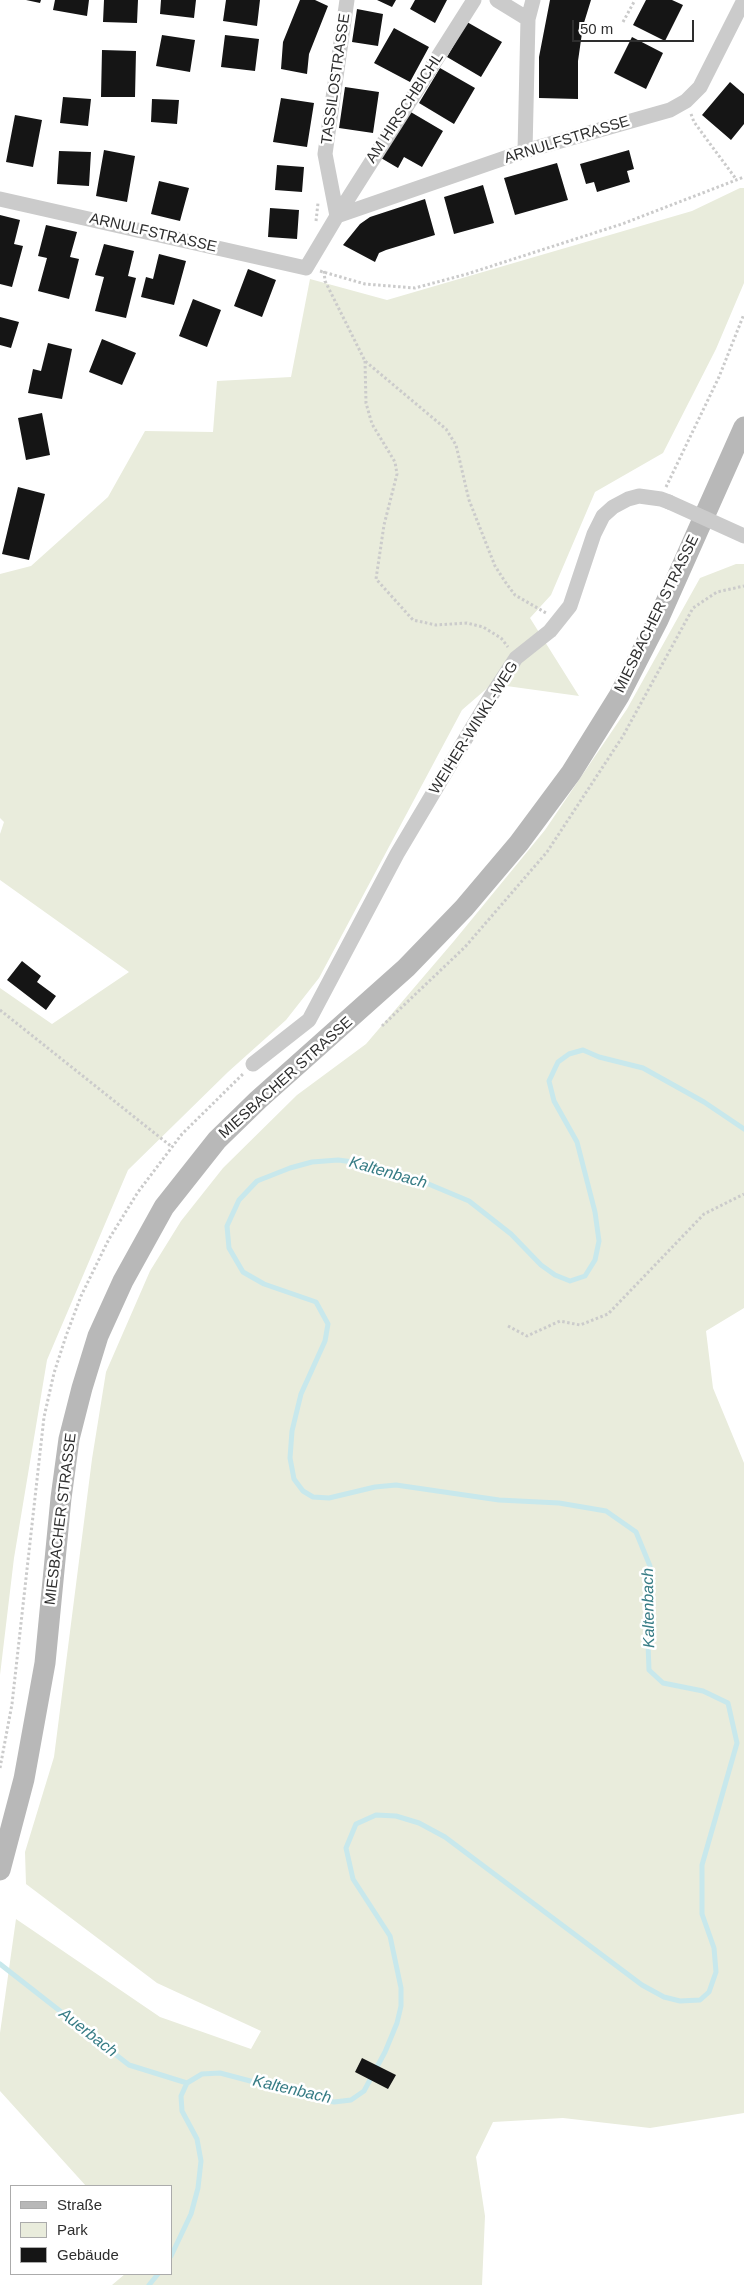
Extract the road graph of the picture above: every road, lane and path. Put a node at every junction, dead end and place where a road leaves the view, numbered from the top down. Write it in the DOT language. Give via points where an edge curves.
graph roads {
  1 [pos="347,0"];
  2 [pos="474,0"];
  3 [pos="497,0"];
  4 [pos="533,0"];
  5 [pos="635,0"];
  6 [pos="744,0"];
  7 [pos="528,19"];
  8 [pos="623,22"];
  9 [pos="686,101"];
  10 [pos="525,151"];
  11 [pos="744,177"];
  12 [pos="736,179"];
  13 [pos="0,199"];
  14 [pos="337,216"];
  15 [pos="306,268"];
  16 [pos="324,271"];
  17 [pos="744,314"];
  18 [pos="365,361"];
  19 [pos="744,427"];
  20 [pos="665,501"];
  21 [pos="744,536"];
  22 [pos="560,621"];
  23 [pos="516,658"];
  24 [pos="0,1010"];
  25 [pos="253,1064"];
  26 [pos="172,1147"];
  27 [pos="744,1194"];
  28 [pos="508,1326"];
  29 [pos="0,1870"];
  1 -- 14 [label="street, TASSILOSTRASSE" via="325,154"];
  2 -- 14 [label="street, AM HIRSCHBICHL"];
  3 -- 7 [label="street"];
  4 -- 7 [label="street"];
  5 -- 8 [label="path"];
  6 -- 9 [label="street, ARNULFSTRASSE" via="700,86"];
  7 -- 10 [label="street"];
  9 -- 10 [label="street, ARNULFSTRASSE" via="670,110"];
  9 -- 12 [label="path" via="694,122"];
  10 -- 14 [label="street, ARNULFSTRASSE"];
  11 -- 12 [label="path"];
  12 -- 16 [label="path" via="622,224 415,288 365,284"];
  13 -- 15 [label="street, ARNULFSTRASSE"];
  14 -- 15 [label="street"];
  15 -- 16 [label="path"];
  16 -- 18 [label="path" via="325,281"];
  17 -- 20 [label="path"];
  18 -- 22 [label="path" via="446,429 456,444 469,500 500,574 516,595"];
  18 -- 23 [label="path" via="366,403 372,424 394,462 396,474 376,579 413,620 436,625 467,623 483,627 501,638"];
  19 -- 29 [label="main road, MIESBACHER STRASSE" via="658,620 619,696 565,780 464,908 406,968 217,1140 164,1207 130,1268 98,1336 69,1439 45,1663 24,1778"];
  20 -- 21 [label="street, WEIHER-WINKL-WEG, bridge"];
  20 -- 22 [label="street, WEIHER-WINKL-WEG" via="639,496 613,507 603,516 570,606"];
  22 -- 23 [label="street, WEIHER-WINKL-WEG"];
  23 -- 25 [label="street, WEIHER-WINKL-WEG" via="397,854 310,1020"];
  24 -- 26 [label="path"];
  27 -- 28 [label="path" via="704,1214 608,1314 580,1325 560,1321 527,1336"];
}
